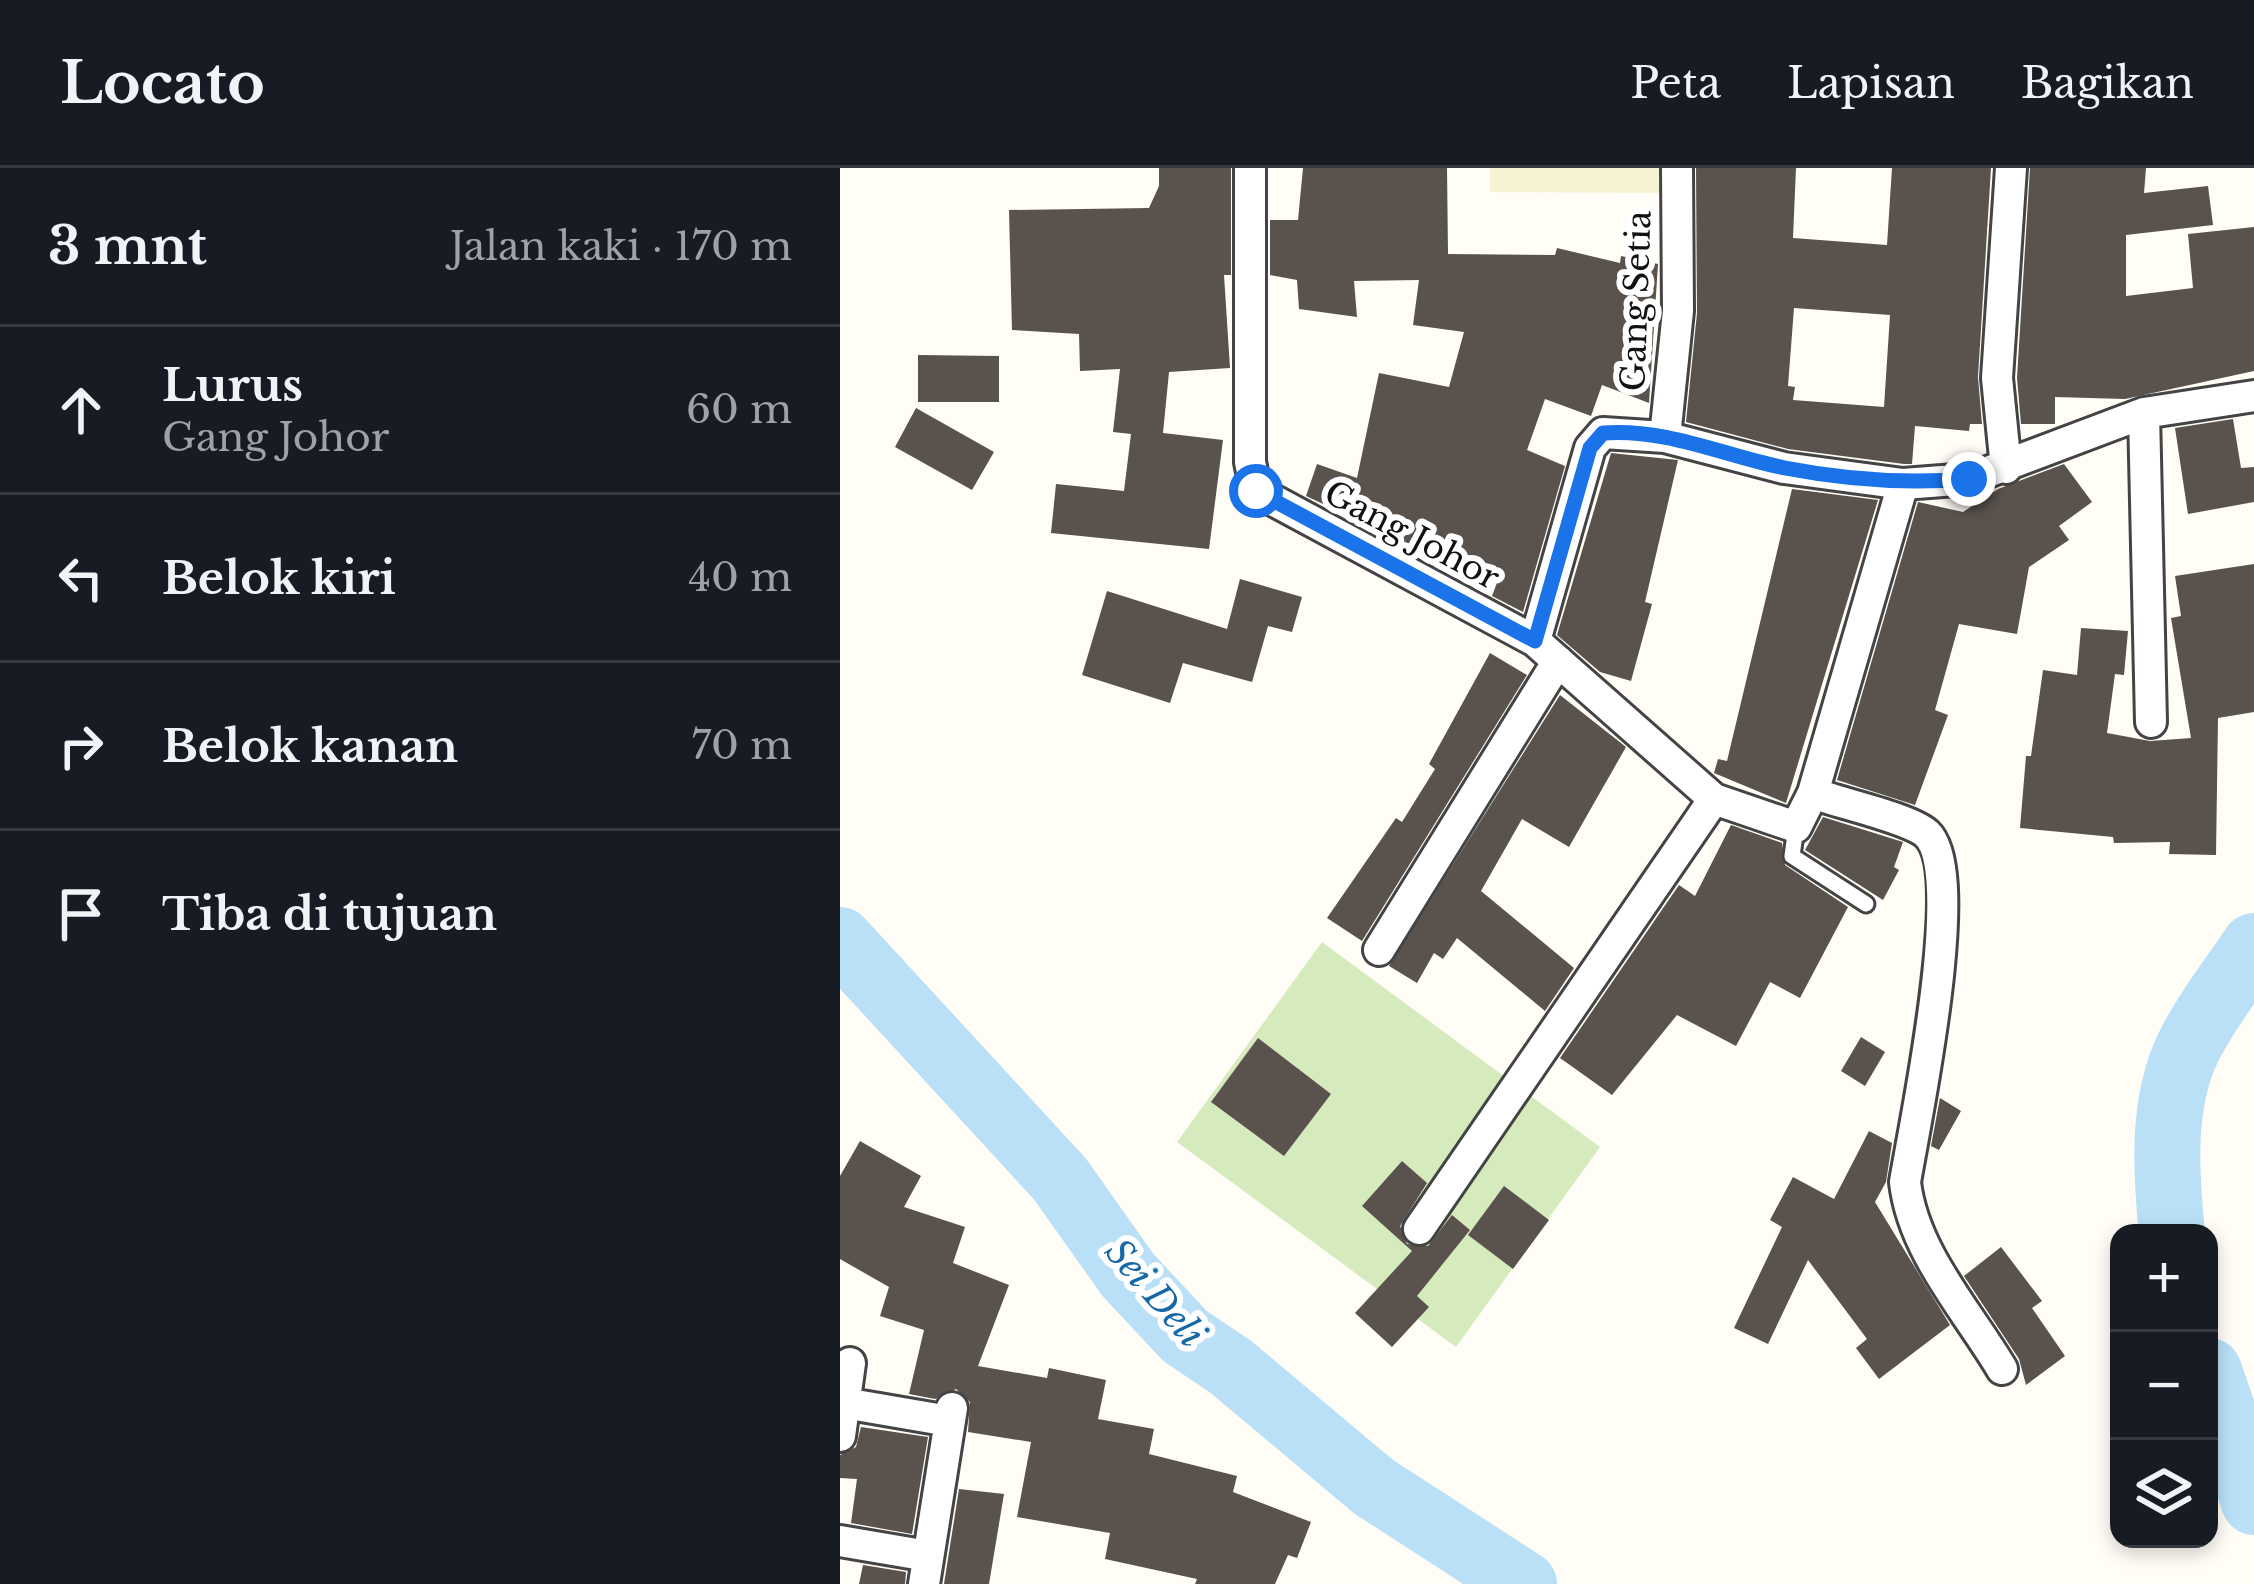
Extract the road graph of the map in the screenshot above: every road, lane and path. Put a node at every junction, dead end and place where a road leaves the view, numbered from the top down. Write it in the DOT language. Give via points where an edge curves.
graph roads {
  1 [pos="1250,168"];
  2 [pos="1676,168"];
  3 [pos="2011,168"];
  4 [pos="2254,396"];
  5 [pos="2144,413"];
  6 [pos="1665,436"];
  7 [pos="2006,468"];
  8 [pos="1903,484"];
  9 [pos="1547,651"];
  10 [pos="2151,722"];
  11 [pos="1813,794"];
  12 [pos="1714,799"];
  13 [pos="1796,827"];
  14 [pos="1866,904"];
  15 [pos="1379,950"];
  16 [pos="1419,1229"];
  17 [pos="850,1363"];
  18 [pos="2002,1369"];
  19 [pos="844,1403"];
  20 [pos="840,1436"];
  21 [pos="840,1541"];
  22 [pos="926,1570"];
  1 -- 9 [label="street, Gang Johor" via="1256,491"];
  2 -- 6 [label="street, Gang Setia" via="1678,311"];
  3 -- 7 [label="street" via="1997,378"];
  4 -- 5 [label="street"];
  5 -- 7 [label="street"];
  5 -- 10 [label="street"];
  6 -- 8 [label="street" via="1784,468"];
  6 -- 9 [label="street" via="1603,433 1590,448"];
  7 -- 8 [label="street"];
  8 -- 11 [label="street"];
  9 -- 12 [label="street, Gang Johor"];
  9 -- 15 [label="street"];
  11 -- 13 [label="street"];
  11 -- 18 [label="street" via="1920,829 1935,848 1942,880 1938,979 1907,1201 1931,1258"];
  12 -- 13 [label="street, Gang Johor"];
  12 -- 16 [label="street"];
  13 -- 14 [label="lane" via="1792,856"];
  17 -- 19 [label="street"];
  19 -- 20 [label="street"];
  19 -- 22 [label="street" via="950,1414"];
  21 -- 22 [label="street"];
}
